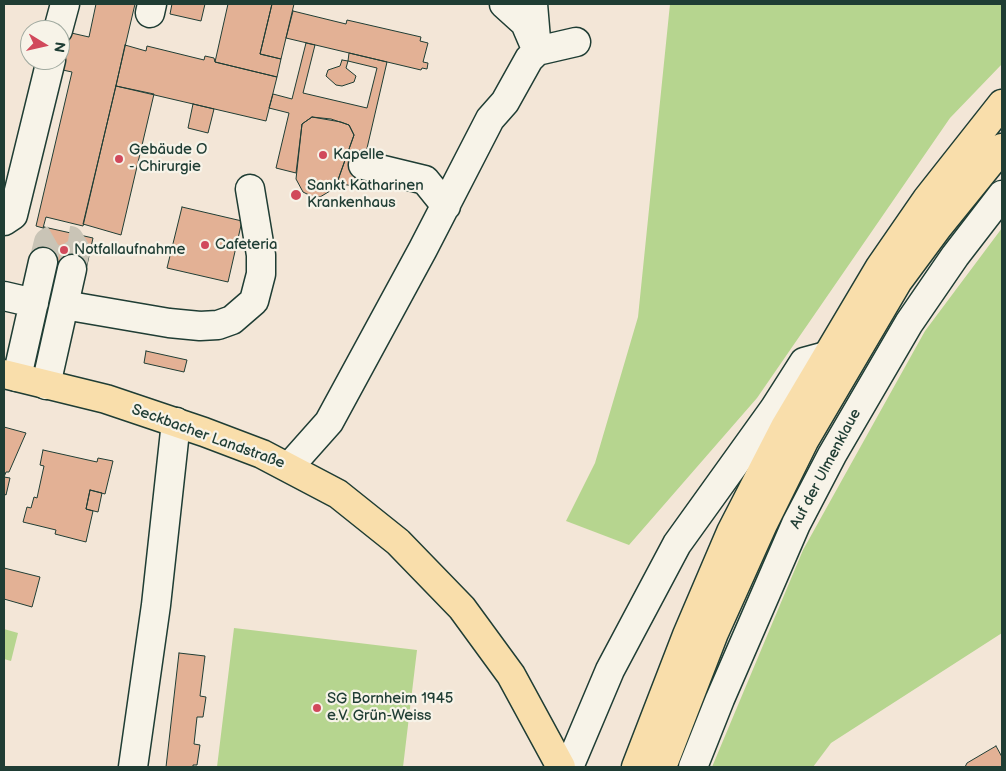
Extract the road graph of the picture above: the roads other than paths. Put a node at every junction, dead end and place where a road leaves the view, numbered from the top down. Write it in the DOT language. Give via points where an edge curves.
graph roads {
  1 [pos="65,4"];
  2 [pos="504,4"];
  3 [pos="533,4"];
  4 [pos="61,20"];
  5 [pos="576,42"];
  6 [pos="537,51"];
  7 [pos="49,70"];
  8 [pos="1002,104"];
  9 [pos="1002,148"];
  10 [pos="363,165"];
  11 [pos="250,189"];
  12 [pos="1002,194"];
  13 [pos="446,206"];
  14 [pos="4,221"];
  15 [pos="43,262"];
  16 [pos="72,269"];
  17 [pos="4,296"];
  18 [pos="34,303"];
  19 [pos="64,305"];
  20 [pos="826,356"];
  21 [pos="10,376"];
  22 [pos="46,384"];
  23 [pos="176,422"];
  24 [pos="289,466"];
  25 [pos="134,767"];
  26 [pos="561,767"];
  27 [pos="569,767"];
  28 [pos="636,767"];
  29 [pos="662,767"];
  30 [pos="693,767"];
  1 -- 4 [label="street"];
  2 -- 6 [label="street" via="524,23"];
  3 -- 6 [label="street"];
  5 -- 6 [label="street"];
  6 -- 13 [label="street" via="490,119"];
  7 -- 14 [label="street" via="13,215"];
  8 -- 20 [label="main road" via="933,191 880,267"];
  9 -- 29 [label="main road" via="898,281 804,440 762,524 714,634"];
  10 -- 13 [label="street" via="425,180"];
  11 -- 19 [label="street" via="261,274 254,301 232,320 200,326"];
  12 -- 30 [label="street, Auf der Ulmenklaue" via="909,323 832,455 792,533"];
  13 -- 24 [label="street" via="329,422"];
  15 -- 18 [label="street"];
  16 -- 19 [label="street"];
  17 -- 18 [label="street"];
  18 -- 21 [label="street"];
  19 -- 22 [label="street"];
  20 -- 27 [label="street" via="804,362 677,544 610,670"];
  20 -- 28 [label="main road" via="784,427 732,532 686,634"];
  21 -- 22 [label="main road, Seckbacher Landstraße"];
  22 -- 23 [label="main road, Seckbacher Landstraße"];
  23 -- 24 [label="main road, Seckbacher Landstraße"];
  23 -- 25 [label="street"];
  24 -- 26 [label="main road, Seckbacher Landstraße" via="338,494 398,542 462,608 512,675"];
}
